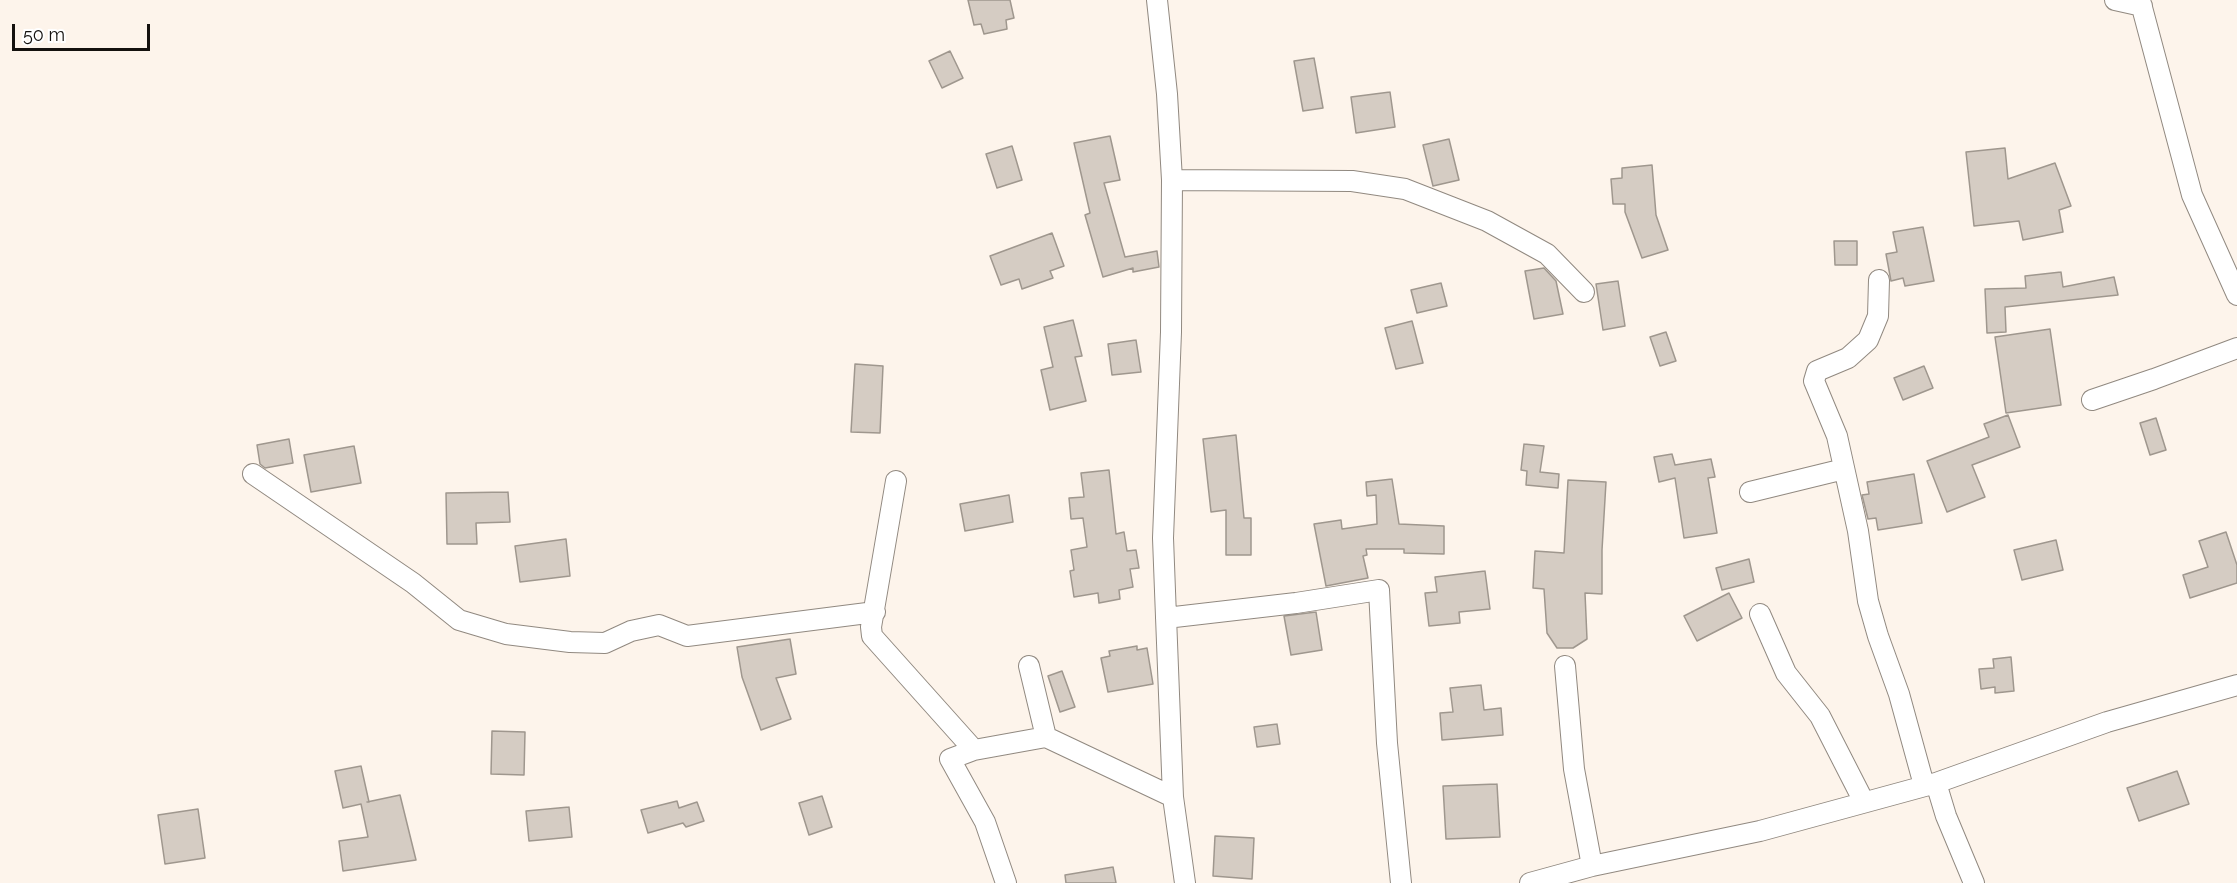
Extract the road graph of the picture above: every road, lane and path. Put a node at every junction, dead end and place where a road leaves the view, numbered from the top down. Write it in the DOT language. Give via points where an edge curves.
graph roads {
  1 [pos="1157,0"];
  2 [pos="2115,0"];
  3 [pos="2141,3"];
  4 [pos="1172,180"];
  5 [pos="1879,280"];
  6 [pos="1584,292"];
  7 [pos="2237,295"];
  8 [pos="2237,348"];
  9 [pos="2092,400"];
  10 [pos="1844,469"];
  11 [pos="253,474"];
  12 [pos="896,480"];
  13 [pos="1750,492"];
  14 [pos="874,612"];
  15 [pos="1760,614"];
  16 [pos="1166,618"];
  17 [pos="1029,666"];
  18 [pos="1565,666"];
  19 [pos="2237,685"];
  20 [pos="1046,737"];
  21 [pos="974,750"];
  22 [pos="1930,784"];
  23 [pos="1173,797"];
  24 [pos="1864,802"];
  25 [pos="1592,866"];
  26 [pos="1541,882"];
  27 [pos="1006,883"];
  28 [pos="1185,883"];
  29 [pos="1401,883"];
  30 [pos="1974,883"];
  1 -- 4 [label="street"];
  2 -- 3 [label="street"];
  3 -- 7 [label="street" via="2192,195"];
  4 -- 6 [label="street" via="1352,181 1405,189 1487,221 1547,254"];
  4 -- 16 [label="street" via="1163,538"];
  5 -- 10 [label="street" via="1878,316 1868,340 1848,358 1817,371 1814,381 1837,436"];
  8 -- 9 [label="street"];
  10 -- 13 [label="street"];
  10 -- 22 [label="street" via="1868,601"];
  11 -- 14 [label="street" via="413,583 459,620 507,634 605,643 631,631 659,625 687,636"];
  12 -- 14 [label="street"];
  14 -- 21 [label="street" via="872,636"];
  15 -- 24 [label="street" via="1786,673 1820,716"];
  16 -- 23 [label="street"];
  16 -- 29 [label="street" via="1379,590 1387,743"];
  17 -- 20 [label="street"];
  18 -- 25 [label="street" via="1574,769"];
  19 -- 22 [label="street" via="2106,722"];
  20 -- 21 [label="street"];
  20 -- 23 [label="street"];
  21 -- 27 [label="street" via="950,759 985,822"];
  22 -- 24 [label="street"];
  22 -- 30 [label="street"];
  23 -- 28 [label="street"];
  24 -- 25 [label="street" via="1760,831"];
  25 -- 26 [label="street"];
}
